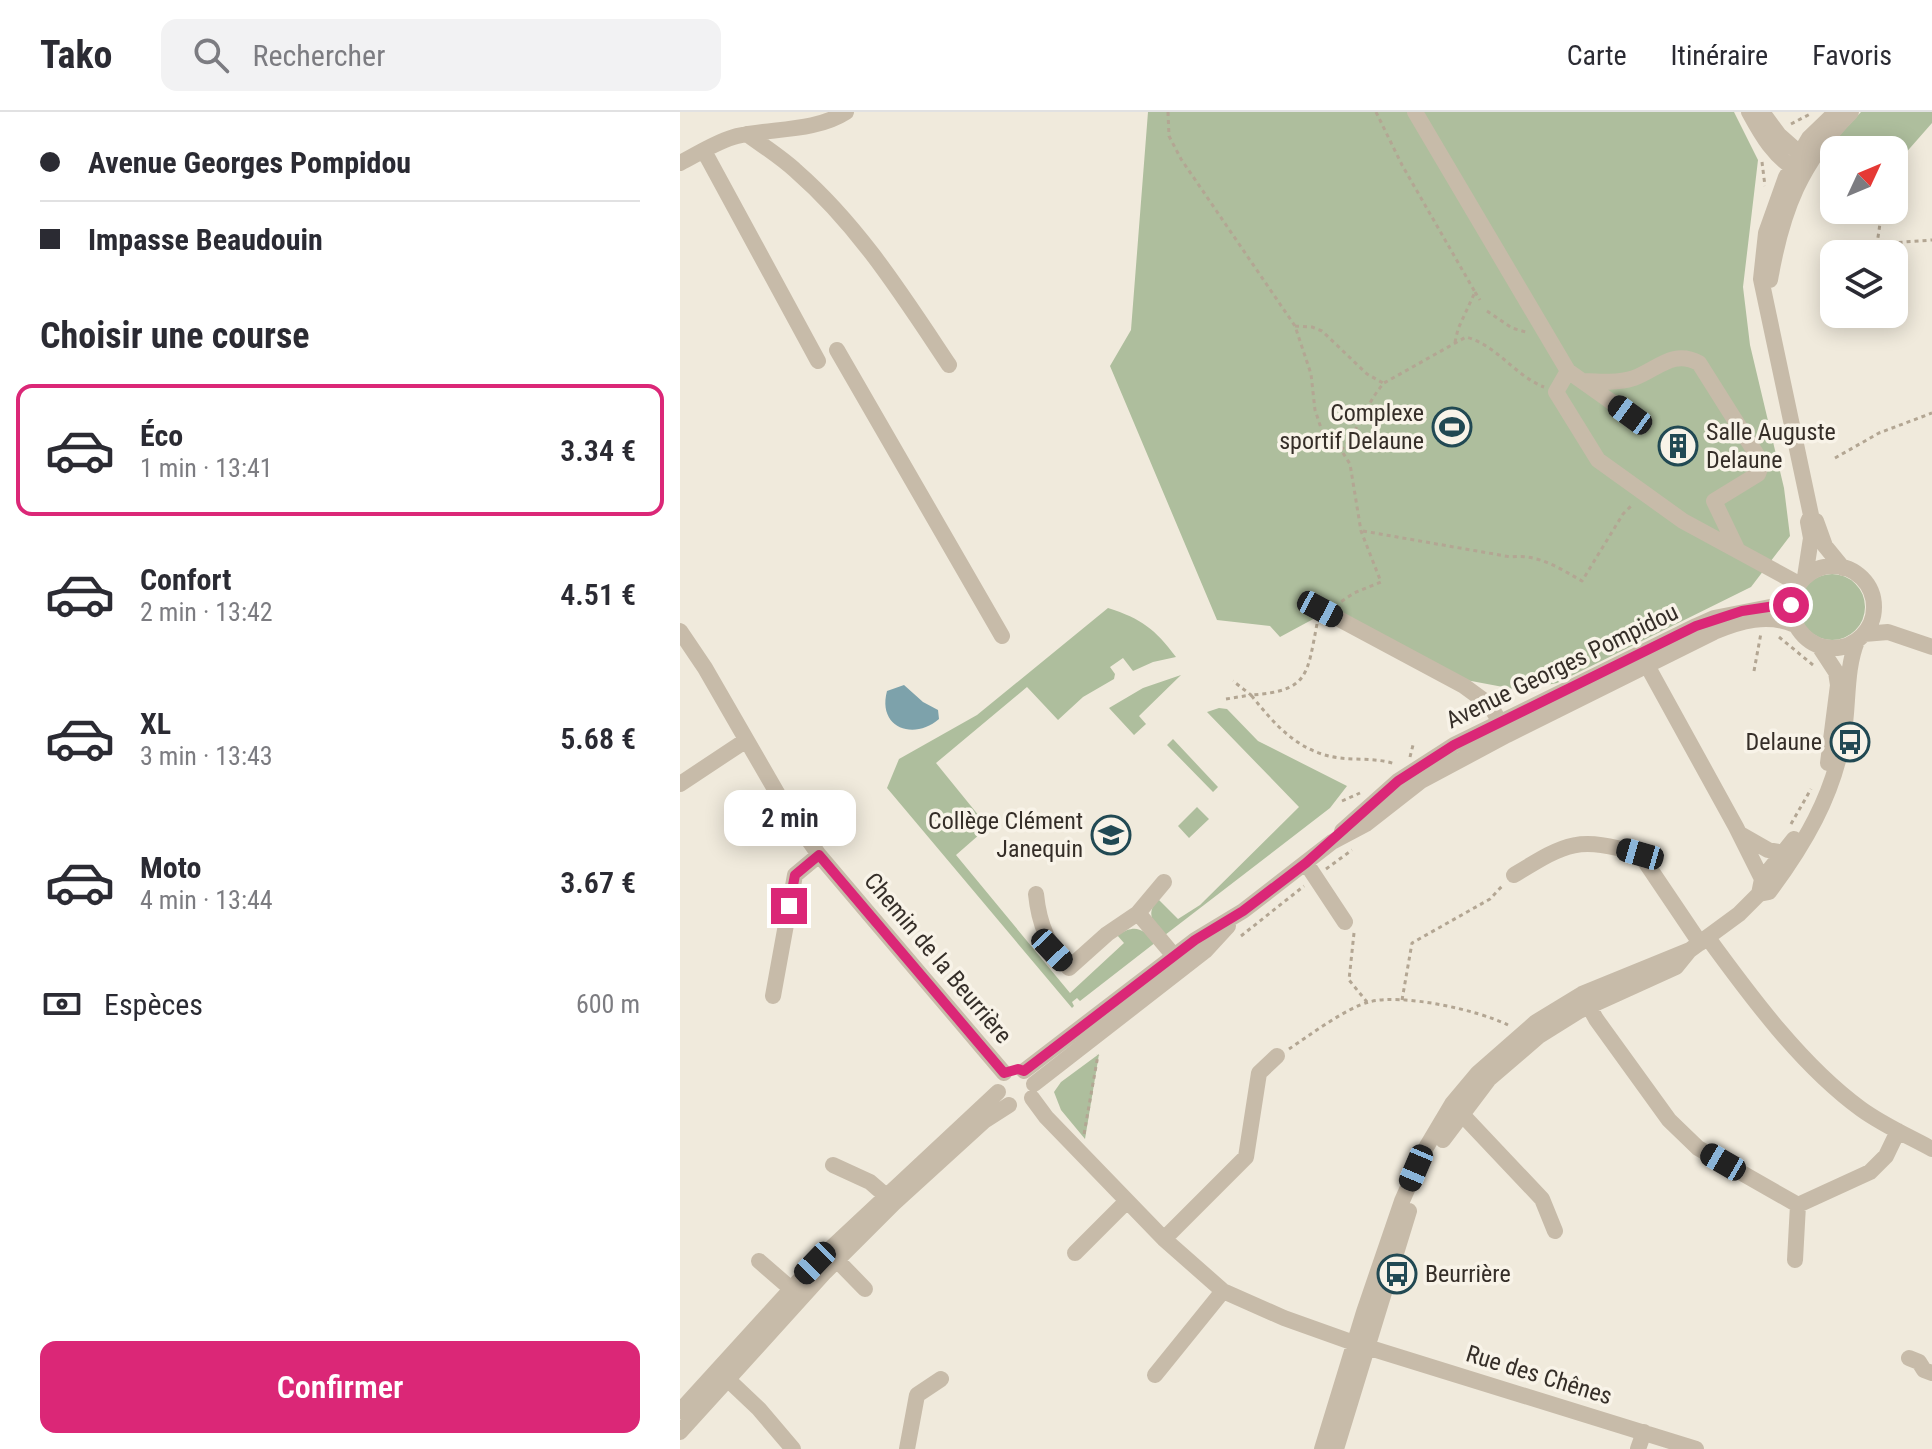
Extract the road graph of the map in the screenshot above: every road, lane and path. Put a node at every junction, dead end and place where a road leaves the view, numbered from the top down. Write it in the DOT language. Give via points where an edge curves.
graph roads {
  1 [pos="846,112"];
  2 [pos="1168,112"];
  3 [pos="1376,112"];
  4 [pos="1415,112"];
  5 [pos="1749,112"];
  6 [pos="1836,112"];
  7 [pos="1851,112"];
  8 [pos="1766,118"];
  9 [pos="1815,120"];
  10 [pos="1791,124"];
  11 [pos="747,134"];
  12 [pos="704,151"];
  13 [pos="680,163"];
  14 [pos="1800,163"];
  15 [pos="1880,224"];
  16 [pos="1932,240"];
  17 [pos="1475,292"];
  18 [pos="1480,300"];
  19 [pos="1487,311"];
  20 [pos="1295,326"];
  21 [pos="1550,338"];
  22 [pos="1455,342"];
  23 [pos="837,350"];
  24 [pos="818,361"];
  25 [pos="949,365"];
  26 [pos="1568,371"];
  27 [pos="1583,381"];
  28 [pos="1384,383"];
  29 [pos="1556,392"];
  30 [pos="1932,413"];
  31 [pos="1630,415"];
  32 [pos="1341,450"];
  33 [pos="1835,458"];
  34 [pos="1645,494"];
  35 [pos="1718,510"];
  36 [pos="1811,515"];
  37 [pos="1683,521"];
  38 [pos="1361,531"];
  39 [pos="1737,549"];
  40 [pos="1843,568"];
  41 [pos="1799,585"];
  42 [pos="1873,600"];
  43 [pos="1315,606"];
  44 [pos="1795,625"];
  45 [pos="680,631"];
  46 [pos="1002,636"];
  47 [pos="1903,636"];
  48 [pos="1860,638"];
  49 [pos="1819,646"];
  50 [pos="1932,647"];
  51 [pos="1644,659"];
  52 [pos="1754,671"];
  53 [pos="1820,671"];
  54 [pos="1233,681"];
  55 [pos="1251,695"];
  56 [pos="1226,699"];
  57 [pos="1504,729"];
  58 [pos="745,741"];
  59 [pos="1389,762"];
  60 [pos="1826,782"];
  61 [pos="680,784"];
  62 [pos="1739,834"];
  63 [pos="1352,849"];
  64 [pos="1787,849"];
  65 [pos="819,855"];
  66 [pos="1310,870"];
  67 [pos="1514,875"];
  68 [pos="1164,882"];
  69 [pos="1760,887"];
  70 [pos="1036,894"];
  71 [pos="1138,913"];
  72 [pos="1345,922"];
  73 [pos="1236,939"];
  74 [pos="1699,944"];
  75 [pos="1179,962"];
  76 [pos="773,996"];
  77 [pos="1402,1000"];
  78 [pos="1586,1000"];
  79 [pos="1367,1002"];
  80 [pos="1511,1026"];
  81 [pos="1277,1056"];
  82 [pos="1088,1057"];
  83 [pos="1004,1073"];
  84 [pos="1030,1084"];
  85 [pos="1004,1098"];
  86 [pos="1457,1109"];
  87 [pos="1898,1131"];
  88 [pos="1083,1141"];
  89 [pos="1932,1149"];
  90 [pos="833,1165"];
  91 [pos="890,1199"];
  92 [pos="1127,1201"];
  93 [pos="1798,1205"];
  94 [pos="1555,1231"];
  95 [pos="1164,1239"];
  96 [pos="1075,1253"];
  97 [pos="833,1255"];
  98 [pos="1795,1260"];
  99 [pos="759,1261"];
  100 [pos="865,1289"];
  101 [pos="1223,1291"];
  102 [pos="796,1293"];
  103 [pos="1360,1345"];
  104 [pos="1909,1358"];
  105 [pos="1932,1373"];
  106 [pos="722,1374"];
  107 [pos="1155,1375"];
  108 [pos="941,1379"];
  109 [pos="680,1411"];
  110 [pos="680,1432"];
  111 [pos="1644,1432"];
  112 [pos="793,1449"];
  113 [pos="907,1449"];
  114 [pos="1322,1449"];
  115 [pos="1336,1449"];
  116 [pos="1638,1449"];
  117 [pos="1696,1449"];
  1 -- 11 [label="street" via="816,124"];
  2 -- 20 [label="path" via="1169,136 1181,159"];
  3 -- 17 [label="path"];
  4 -- 21 [label="street"];
  5 -- 14 [label="street" via="1767,144"];
  6 -- 9 [label="street"];
  7 -- 14 [label="street"];
  8 -- 9 [label="street" via="1792,132 1804,132"];
  8 -- 14 [label="street"];
  9 -- 10 [label="path"];
  9 -- 14 [label="street"];
  11 -- 12 [label="street"];
  11 -- 25 [label="street" via="794,168 869,247"];
  12 -- 13 [label="street"];
  12 -- 24 [label="street"];
  14 -- 36 [label="street" via="1773,209 1761,279"];
  15 -- 16 [label="path" via="1877,244"];
  17 -- 18 [label="path"];
  17 -- 22 [label="path"];
  19 -- 21 [label="path" via="1512,328"];
  20 -- 28 [label="path" via="1322,331 1367,374"];
  20 -- 32 [label="path" via="1323,434"];
  21 -- 26 [label="street"];
  22 -- 28 [label="path"];
  22 -- 29 [label="path" via="1466,337 1481,341 1538,385"];
  23 -- 46 [label="street"];
  26 -- 27 [label="street"];
  26 -- 29 [label="street"];
  27 -- 31 [label="street"];
  27 -- 35 [label="street" via="1633,378 1676,357 1699,363 1762,463 1758,474 1714,501"];
  28 -- 32 [label="path"];
  29 -- 34 [label="street" via="1598,460"];
  30 -- 33 [label="path" via="1879,433"];
  32 -- 38 [label="path" via="1350,464"];
  34 -- 37 [label="street"];
  34 -- 38 [label="path" via="1623,514 1582,581 1546,560"];
  35 -- 37 [label="street"];
  35 -- 39 [label="street"];
  36 -- 40 [label="street" via="1825,546"];
  36 -- 41 [label="street"];
  37 -- 39 [label="street"];
  38 -- 43 [label="path" via="1381,582 1332,608"];
  39 -- 41 [label="street"];
  40 -- 41 [label="street" via="1823,568"];
  40 -- 42 [label="street" via="1862,579"];
  41 -- 44 [label="street" via="1792,611"];
  41 -- 51 [label="street, Avenue Georges Pompidou" via="1775,606 1714,618"];
  42 -- 47 [label="street"];
  42 -- 48 [label="street" via="1872,618"];
  43 -- 55 [label="path" via="1308,667 1299,682 1281,693"];
  43 -- 57 [label="street" via="1464,686 1487,702"];
  44 -- 49 [label="street"];
  44 -- 51 [label="street, Avenue Georges Pompidou" via="1769,619 1739,622"];
  45 -- 58 [label="street, Chemin de la Beurrière"];
  47 -- 48 [label="street" via="1879,632"];
  47 -- 50 [label="street"];
  48 -- 49 [label="street" via="1841,648"];
  48 -- 60 [label="street" via="1851,656 1844,736"];
  49 -- 60 [label="street" via="1838,685"];
  51 -- 57 [label="street, Avenue Georges Pompidou"];
  51 -- 62 [label="street"];
  52 -- 53 [label="path" via="1761,633 1779,637"];
  54 -- 55 [label="path"];
  55 -- 56 [label="path"];
  55 -- 59 [label="path" via="1284,732 1314,752"];
  57 -- 66 [label="street, Avenue Georges Pompidou" via="1454,745 1398,781 1355,817"];
  58 -- 61 [label="street"];
  58 -- 65 [label="street, Chemin de la Beurrière"];
  60 -- 64 [label="street"];
  60 -- 64 [label="path" via="1811,789 1797,811"];
  60 -- 69 [label="street" via="1811,830 1793,859 1769,892"];
  62 -- 64 [label="street" via="1768,850"];
  62 -- 69 [label="street"];
  63 -- 66 [label="path"];
  64 -- 69 [label="street"];
  65 -- 76 [label="street" via="795,875"];
  65 -- 83 [label="street, Chemin de la Beurrière"];
  66 -- 72 [label="street"];
  66 -- 73 [label="path"];
  66 -- 75 [label="street, Avenue Georges Pompidou" via="1243,911 1205,951"];
  67 -- 74 [label="street" via="1560,847 1581,843 1640,854"];
  67 -- 77 [label="path" via="1490,899 1412,943"];
  68 -- 71 [label="street"];
  69 -- 74 [label="street" via="1739,914"];
  70 -- 71 [label="street" via="1038,917 1052,950 1069,968"];
  71 -- 75 [label="street"];
  72 -- 79 [label="path" via="1354,931 1349,980"];
  74 -- 78 [label="street"];
  74 -- 87 [label="street" via="1800,1053 1861,1109"];
  75 -- 84 [label="street, Avenue Georges Pompidou"];
  77 -- 79 [label="path"];
  77 -- 80 [label="path" via="1489,1015"];
  78 -- 86 [label="street" via="1536,1022 1505,1047"];
  78 -- 93 [label="street" via="1669,1120 1698,1148"];
  79 -- 81 [label="path"];
  81 -- 95 [label="street" via="1259,1073 1246,1157"];
  82 -- 88 [label="path" via="1098,1051"];
  83 -- 84 [label="street" via="1018,1069"];
  83 -- 85 [label="street" via="999,1082"];
  84 -- 85 [label="street, Avenue Georges Pompidou" via="1025,1104"];
  84 -- 92 [label="street" via="1046,1117"];
  85 -- 91 [label="street, Avenue Georges Pompidou"];
  86 -- 94 [label="street" via="1542,1199"];
  86 -- 103 [label="street" via="1422,1180 1376,1315"];
  86 -- 103 [label="street" via="1424,1151 1402,1201"];
  87 -- 89 [label="street"];
  87 -- 93 [label="street" via="1886,1156 1870,1172"];
  90 -- 91 [label="street" via="870,1182"];
  91 -- 97 [label="street, Avenue Georges Pompidou"];
  92 -- 95 [label="street"];
  92 -- 96 [label="street"];
  93 -- 98 [label="street"];
  95 -- 101 [label="street"];
  97 -- 100 [label="street"];
  97 -- 102 [label="street, Avenue Georges Pompidou"];
  99 -- 102 [label="street"];
  101 -- 103 [label="street"];
  101 -- 107 [label="street"];
  102 -- 106 [label="street, Avenue Georges Pompidou"];
  103 -- 111 [label="street, Rue des Chênes"];
  103 -- 114 [label="street"];
  103 -- 115 [label="street"];
  104 -- 105 [label="street"];
  106 -- 109 [label="street, Avenue Georges Pompidou"];
  106 -- 110 [label="street, Avenue Georges Pompidou"];
  106 -- 112 [label="street"];
  108 -- 113 [label="street" via="917,1395"];
  111 -- 116 [label="street"];
  111 -- 117 [label="street, Rue des Chênes"];
}
